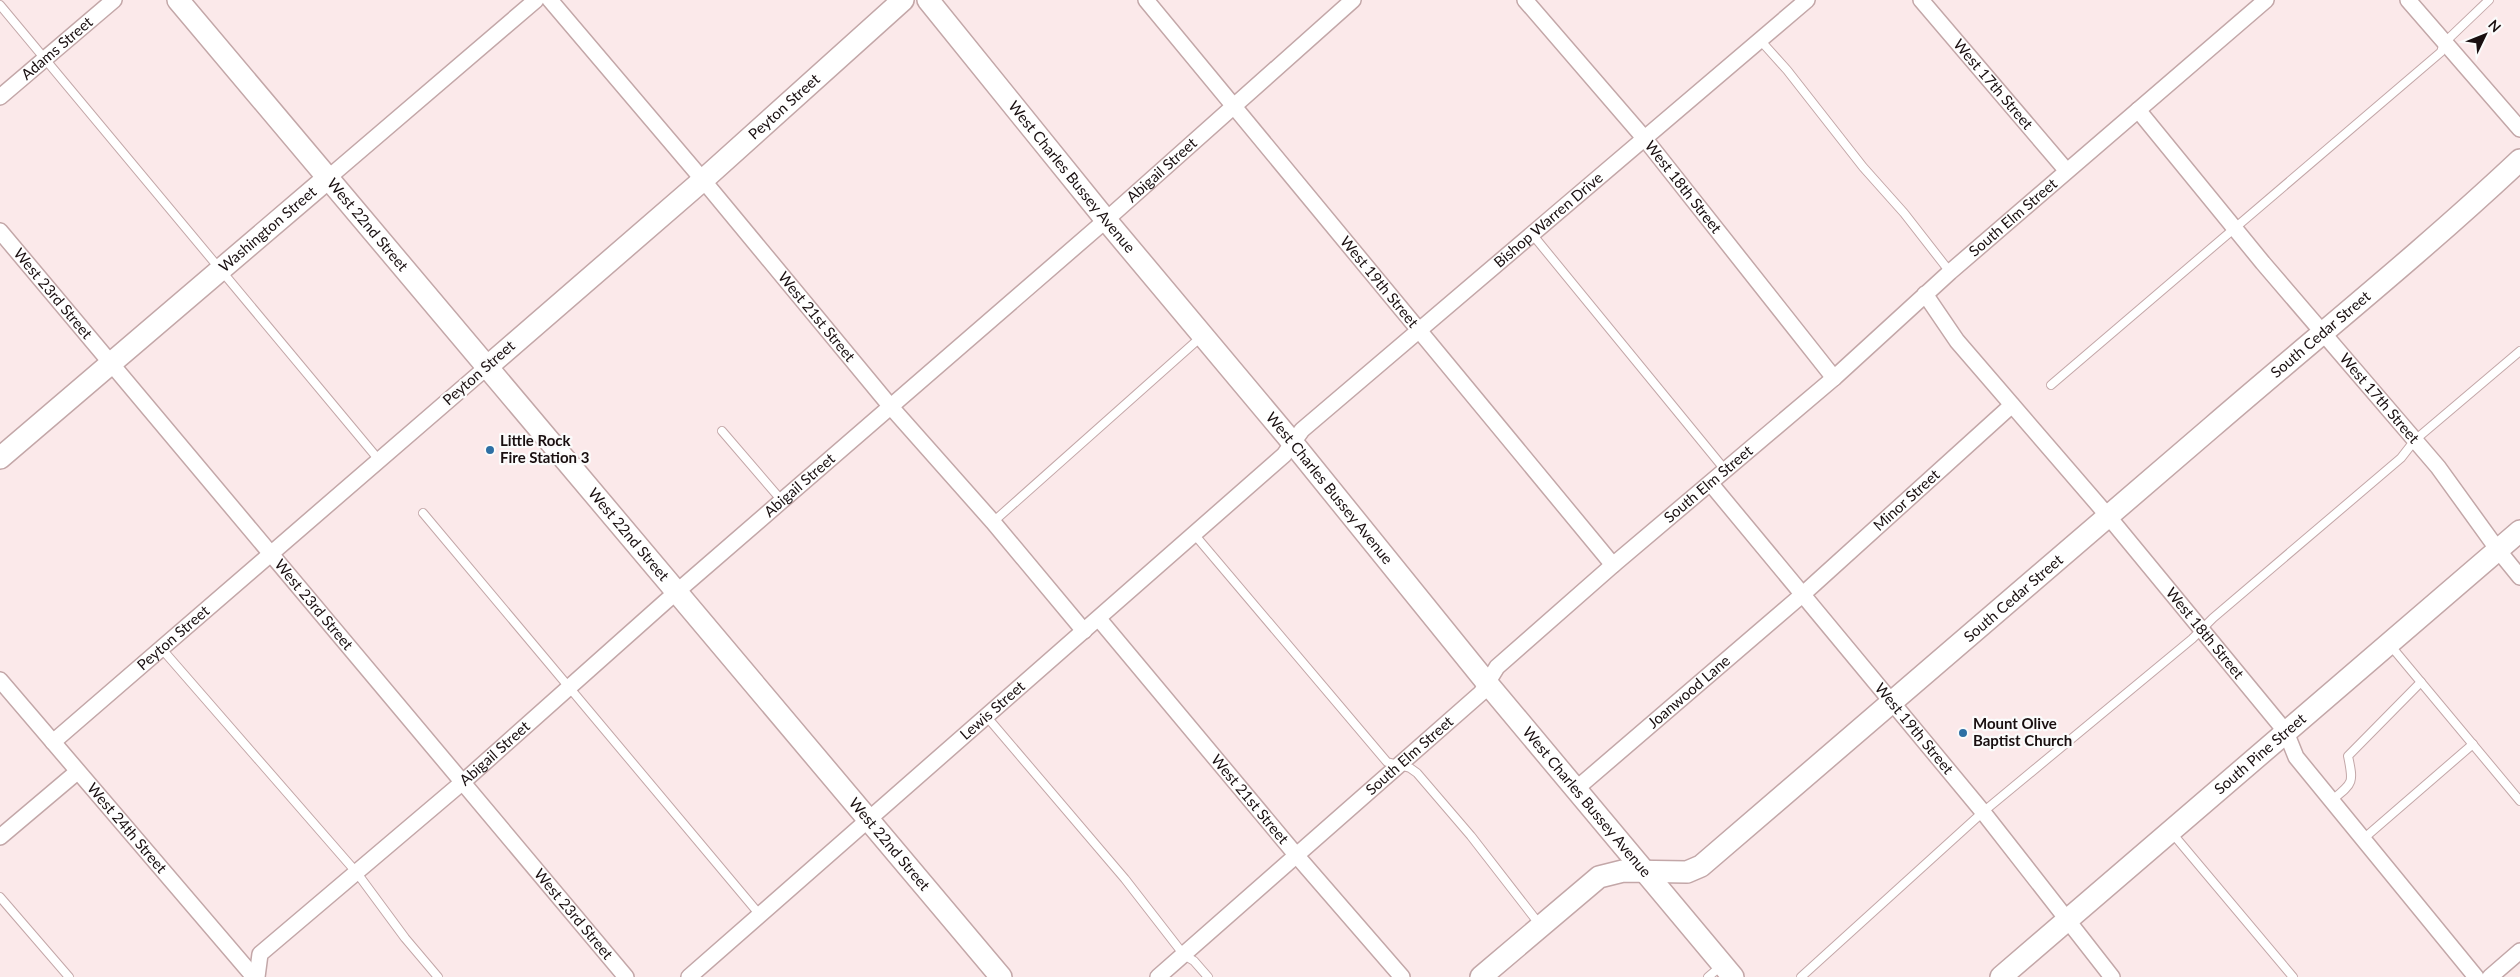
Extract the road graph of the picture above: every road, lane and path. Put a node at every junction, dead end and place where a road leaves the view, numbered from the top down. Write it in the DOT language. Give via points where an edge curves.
graph roads {
  1 [pos="114,0"];
  2 [pos="178,0"];
  3 [pos="536,0"];
  4 [pos="550,0"];
  5 [pos="903,0"];
  6 [pos="928,0"];
  7 [pos="1146,0"];
  8 [pos="1353,0"];
  9 [pos="1525,0"];
  10 [pos="1808,0"];
  11 [pos="1920,0"];
  12 [pos="2266,0"];
  13 [pos="2408,0"];
  14 [pos="2489,0"];
  15 [pos="0,5"];
  16 [pos="1760,40"];
  17 [pos="2444,43"];
  18 [pos="45,59"];
  19 [pos="0,97"];
  20 [pos="1234,104"];
  21 [pos="2138,110"];
  22 [pos="2520,129"];
  23 [pos="1645,139"];
  24 [pos="2520,160"];
  25 [pos="2066,170"];
  26 [pos="328,178"];
  27 [pos="703,180"];
  28 [pos="1106,220"];
  29 [pos="2234,228"];
  30 [pos="0,231"];
  31 [pos="1532,234"];
  32 [pos="220,270"];
  33 [pos="1950,272"];
  34 [pos="1925,294"];
  35 [pos="1419,329"];
  36 [pos="2324,332"];
  37 [pos="1203,335"];
  38 [pos="2520,351"];
  39 [pos="112,363"];
  40 [pos="487,367"];
  41 [pos="1834,378"];
  42 [pos="2051,385"];
  43 [pos="2012,405"];
  44 [pos="891,407"];
  45 [pos="722,431"];
  46 [pos="2415,440"];
  47 [pos="1292,442"];
  48 [pos="0,458"];
  49 [pos="379,460"];
  50 [pos="1726,471"];
  51 [pos="1711,484"];
  52 [pos="783,502"];
  53 [pos="423,513"];
  54 [pos="2108,516"];
  55 [pos="994,522"];
  56 [pos="2520,531"];
  57 [pos="1194,534"];
  58 [pos="2498,550"];
  59 [pos="271,553"];
  60 [pos="1614,565"];
  61 [pos="2520,577"];
  62 [pos="677,593"];
  63 [pos="1802,595"];
  64 [pos="1099,619"];
  65 [pos="2202,630"];
  66 [pos="1084,631"];
  67 [pos="2388,644"];
  68 [pos="161,648"];
  69 [pos="0,680"];
  70 [pos="2420,680"];
  71 [pos="1486,683"];
  72 [pos="570,688"];
  73 [pos="1894,704"];
  74 [pos="987,717"];
  75 [pos="2286,732"];
  76 [pos="53,742"];
  77 [pos="2473,744"];
  78 [pos="1398,766"];
  79 [pos="78,772"];
  80 [pos="464,782"];
  81 [pos="1576,789"];
  82 [pos="2331,801"];
  83 [pos="2520,801"];
  84 [pos="1983,812"];
  85 [pos="869,818"];
  86 [pos="2171,832"];
  87 [pos="0,837"];
  88 [pos="2362,840"];
  89 [pos="1297,856"];
  90 [pos="1643,870"];
  91 [pos="358,873"];
  92 [pos="0,897"];
  93 [pos="760,915"];
  94 [pos="2067,920"];
  95 [pos="1540,925"];
  96 [pos="2520,951"];
  97 [pos="1184,955"];
  98 [pos="1721,973"];
  99 [pos="69,977"];
  100 [pos="255,977"];
  101 [pos="438,977"];
  102 [pos="626,977"];
  103 [pos="689,977"];
  104 [pos="1001,977"];
  105 [pos="1158,977"];
  106 [pos="1208,977"];
  107 [pos="1402,977"];
  108 [pos="1481,977"];
  109 [pos="1801,977"];
  110 [pos="2001,977"];
  111 [pos="2112,977"];
  112 [pos="2293,977"];
  113 [pos="2476,977"];
  114 [pos="2490,977"];
  1 -- 18 [label="street, Adams Street"];
  2 -- 26 [label="street, West 22nd Street"];
  3 -- 26 [label="street, Washington Street"];
  4 -- 27 [label="street, West 21st Street"];
  5 -- 27 [label="street, Peyton Street"];
  6 -- 28 [label="street, West Charles Bussey Avenue"];
  7 -- 20 [label="street, West 19th Street"];
  8 -- 20 [label="street, Abigail Street"];
  9 -- 23 [label="street, West 18th Street"];
  10 -- 16 [label="street, Bishop Warren Drive"];
  11 -- 25 [label="street, West 17th Street"];
  12 -- 21 [label="street, South Elm Street"];
  13 -- 17 [label="street"];
  14 -- 17 [label="lane"];
  15 -- 18 [label="lane"];
  16 -- 23 [label="street, Bishop Warren Drive"];
  16 -- 33 [label="lane"];
  17 -- 22 [label="street"];
  17 -- 29 [label="lane" via="2441,52"];
  18 -- 19 [label="street, Adams Street"];
  18 -- 32 [label="lane"];
  20 -- 28 [label="street, Abigail Street"];
  20 -- 35 [label="street, West 19th Street"];
  21 -- 25 [label="street, South Elm Street"];
  21 -- 29 [label="street, West 17th Street"];
  23 -- 31 [label="street, Bishop Warren Drive"];
  23 -- 41 [label="street, West 18th Street"];
  24 -- 36 [label="street, South Cedar Street"];
  25 -- 33 [label="street, South Elm Street"];
  26 -- 32 [label="street, Washington Street"];
  26 -- 40 [label="street, West 22nd Street"];
  27 -- 40 [label="street, Peyton Street"];
  27 -- 44 [label="street, West 21st Street"];
  28 -- 37 [label="street, West Charles Bussey Avenue"];
  28 -- 44 [label="street, Abigail Street"];
  29 -- 36 [label="street, West 17th Street"];
  29 -- 42 [label="lane"];
  30 -- 39 [label="street, West 23rd Street"];
  31 -- 35 [label="street, Bishop Warren Drive"];
  31 -- 50 [label="lane"];
  32 -- 39 [label="street, Washington Street"];
  32 -- 49 [label="lane"];
  33 -- 34 [label="street, South Elm Street"];
  34 -- 41 [label="street, South Elm Street"];
  34 -- 43 [label="street, West 18th Street" via="1956,341"];
  35 -- 47 [label="street, Bishop Warren Drive"];
  35 -- 60 [label="street, West 19th Street"];
  36 -- 46 [label="street, West 17th Street"];
  36 -- 54 [label="street, South Cedar Street"];
  37 -- 47 [label="street, West Charles Bussey Avenue"];
  37 -- 55 [label="lane"];
  38 -- 46 [label="lane"];
  39 -- 48 [label="street, Washington Street"];
  39 -- 59 [label="street, West 23rd Street"];
  40 -- 49 [label="street, Peyton Street"];
  40 -- 62 [label="street, West 22nd Street"];
  41 -- 50 [label="street, South Elm Street"];
  43 -- 54 [label="street, West 18th Street"];
  43 -- 63 [label="street, Minor Street"];
  44 -- 52 [label="street, Abigail Street"];
  44 -- 55 [label="street, West 21st Street"];
  45 -- 52 [label="lane"];
  46 -- 58 [label="street, West 17th Street"];
  46 -- 65 [label="lane" via="2401,458"];
  47 -- 57 [label="street, Lewis Street" via="1284,455"];
  47 -- 71 [label="street, West Charles Bussey Avenue"];
  49 -- 59 [label="street, Peyton Street"];
  50 -- 51 [label="street, South Elm Street"];
  51 -- 60 [label="street, South Elm Street"];
  51 -- 63 [label="street, West 19th Street"];
  52 -- 62 [label="street, Abigail Street"];
  53 -- 72 [label="lane"];
  54 -- 65 [label="street, West 18th Street"];
  54 -- 73 [label="street, South Cedar Street"];
  55 -- 66 [label="street, West 21st Street"];
  56 -- 58 [label="street, South Pine Street"];
  57 -- 64 [label="street, Lewis Street"];
  57 -- 78 [label="lane" via="1387,762"];
  58 -- 61 [label="street, West 17th Street"];
  58 -- 67 [label="street, South Pine Street"];
  59 -- 68 [label="street, Peyton Street"];
  59 -- 80 [label="street, West 23rd Street"];
  60 -- 71 [label="street, South Elm Street" via="1497,667"];
  62 -- 72 [label="street, Abigail Street"];
  62 -- 85 [label="street, West 22nd Street"];
  63 -- 73 [label="street, West 19th Street"];
  63 -- 81 [label="street, Joanwood Lane"];
  64 -- 66 [label="street, Lewis Street"];
  64 -- 89 [label="street, West 21st Street"];
  65 -- 75 [label="street, West 18th Street"];
  65 -- 84 [label="lane"];
  66 -- 74 [label="street, Lewis Street"];
  67 -- 70 [label="lane"];
  67 -- 75 [label="street, South Pine Street"];
  68 -- 76 [label="street, Peyton Street"];
  68 -- 91 [label="lane"];
  69 -- 76 [label="street, West 24th Street"];
  70 -- 77 [label="lane"];
  70 -- 82 [label="lane" via="2348,756 2353,773 2349,786"];
  71 -- 78 [label="street, South Elm Street" via="1481,694"];
  71 -- 81 [label="street, West Charles Bussey Avenue"];
  72 -- 80 [label="street, Abigail Street"];
  72 -- 93 [label="lane"];
  73 -- 84 [label="street, West 19th Street"];
  73 -- 90 [label="street, South Cedar Street" via="1701,866 1677,873"];
  74 -- 85 [label="street, Lewis Street"];
  74 -- 97 [label="lane" via="1126,879"];
  75 -- 82 [label="street, West 18th Street" via="2296,757"];
  75 -- 86 [label="street, South Pine Street"];
  76 -- 79 [label="street, West 24th Street"];
  77 -- 83 [label="lane"];
  77 -- 88 [label="lane"];
  78 -- 89 [label="street, South Elm Street"];
  78 -- 95 [label="lane" via="1410,768 1417,774 1471,836"];
  79 -- 87 [label="street"];
  79 -- 100 [label="street, West 24th Street"];
  80 -- 91 [label="street, Abigail Street"];
  80 -- 102 [label="street, West 23rd Street"];
  81 -- 90 [label="street, West Charles Bussey Avenue"];
  82 -- 88 [label="street, West 18th Street"];
  84 -- 94 [label="street, West 19th Street"];
  84 -- 109 [label="lane"];
  85 -- 93 [label="street, Lewis Street"];
  85 -- 104 [label="street, West 22nd Street"];
  86 -- 94 [label="street, South Pine Street"];
  86 -- 112 [label="lane"];
  88 -- 113 [label="street, West 18th Street"];
  89 -- 97 [label="street, South Elm Street"];
  89 -- 107 [label="street, West 21st Street"];
  90 -- 95 [label="street, South Cedar Street" via="1614,872 1600,877"];
  90 -- 98 [label="street, West Charles Bussey Avenue"];
  91 -- 100 [label="street, Abigail Street" via="260,954"];
  91 -- 101 [label="lane"];
  92 -- 99 [label="lane"];
  93 -- 103 [label="street, Lewis Street"];
  94 -- 110 [label="street, South Pine Street"];
  94 -- 111 [label="street, West 19th Street"];
  95 -- 108 [label="street, South Cedar Street"];
  96 -- 114 [label="street"];
  97 -- 105 [label="street, South Elm Street"];
  97 -- 106 [label="lane"];
}
